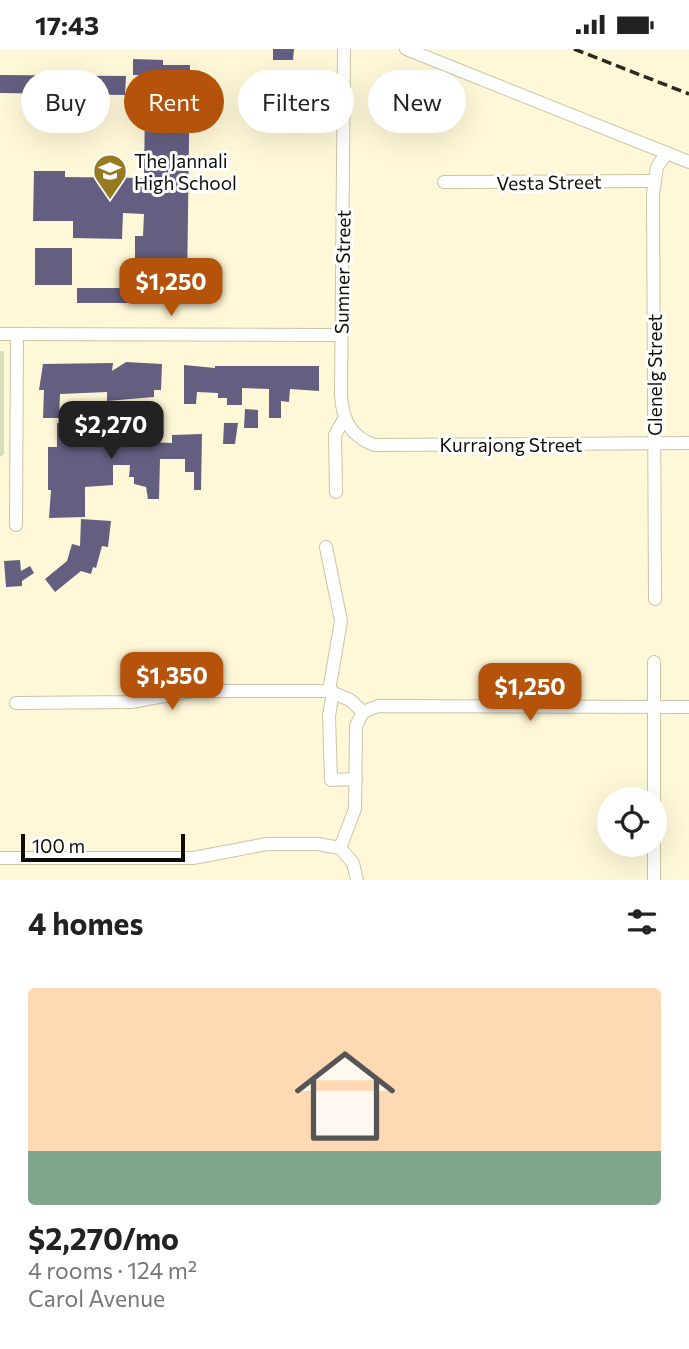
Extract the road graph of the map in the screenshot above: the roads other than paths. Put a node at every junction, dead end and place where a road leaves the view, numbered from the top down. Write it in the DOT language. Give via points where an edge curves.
graph roads {
  1 [pos="344,49"];
  2 [pos="407,49"];
  3 [pos="666,153"];
  4 [pos="689,162"];
  5 [pos="654,181"];
  6 [pos="444,182"];
  7 [pos="0,334"];
  8 [pos="17,334"];
  9 [pos="341,335"];
  10 [pos="344,419"];
  11 [pos="654,443"];
  12 [pos="689,443"];
  13 [pos="336,492"];
  14 [pos="16,525"];
  15 [pos="326,547"];
  16 [pos="655,599"];
  17 [pos="654,662"];
  18 [pos="331,691"];
  19 [pos="16,703"];
  20 [pos="654,707"];
  21 [pos="689,707"];
  22 [pos="363,712"];
  23 [pos="356,779"];
  24 [pos="654,787"];
  25 [pos="340,848"];
  26 [pos="654,857"];
  27 [pos="0,858"];
  28 [pos="357,880"];
  29 [pos="654,880"];
  1 -- 9 [label="street, Sumner Street"];
  2 -- 3 [label="street"];
  3 -- 4 [label="street"];
  3 -- 5 [label="street, Glenelg Street"];
  5 -- 6 [label="street, Vesta Street"];
  5 -- 11 [label="street, Glenelg Street"];
  7 -- 8 [label="street"];
  8 -- 9 [label="street"];
  8 -- 14 [label="street"];
  9 -- 10 [label="street, Sumner Street"];
  10 -- 11 [label="street, Kurrajong Street" via="360,440 374,445"];
  10 -- 13 [label="street, Sumner Street" via="335,435"];
  11 -- 12 [label="street, Kurrajong Street"];
  11 -- 16 [label="street, Glenelg Street"];
  15 -- 18 [label="street" via="341,621"];
  17 -- 20 [label="street"];
  18 -- 19 [label="street" via="192,691 131,702"];
  18 -- 22 [label="street"];
  18 -- 23 [label="street" via="331,780"];
  20 -- 21 [label="street"];
  20 -- 22 [label="street" via="378,706"];
  20 -- 24 [label="street"];
  22 -- 23 [label="street" via="356,726"];
  23 -- 25 [label="street" via="355,809"];
  25 -- 27 [label="street" via="318,843 267,844 193,858"];
  25 -- 28 [label="street" via="353,863"];
  26 -- 29 [label="street"];
}
